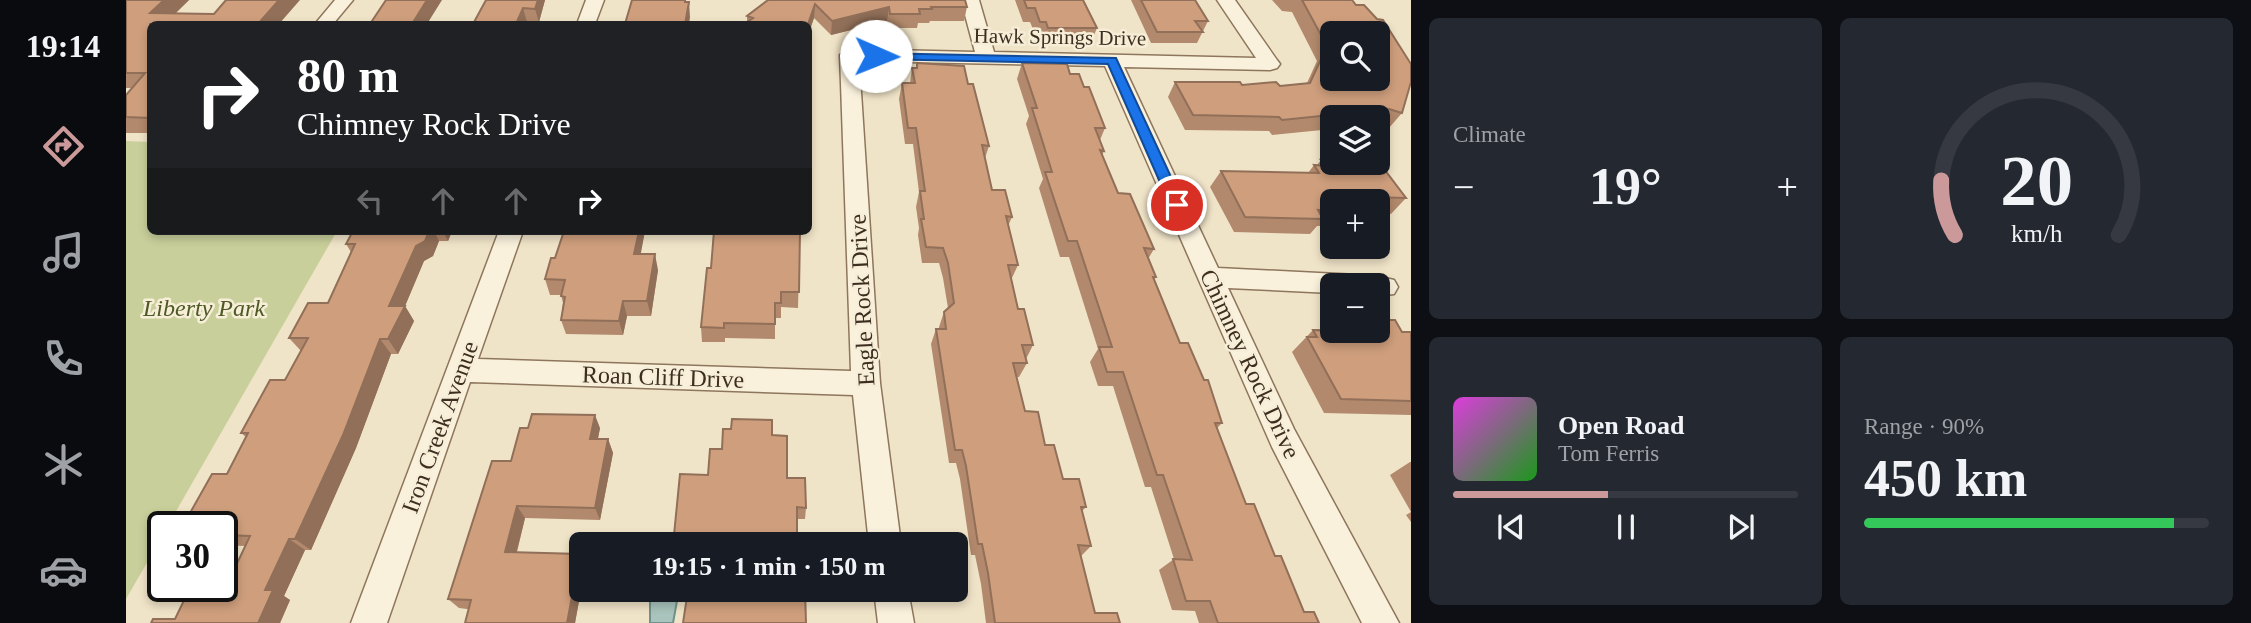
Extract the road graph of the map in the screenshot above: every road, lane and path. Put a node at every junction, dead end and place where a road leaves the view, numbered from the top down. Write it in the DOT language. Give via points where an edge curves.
graph roads {
  1 [pos="344,0"];
  2 [pos="595,0"];
  3 [pos="971,0"];
  4 [pos="1226,0"];
  5 [pos="326,21"];
  6 [pos="587,21"];
  7 [pos="849,55"];
  8 [pos="986,58"];
  9 [pos="1112,61"];
  10 [pos="510,235"];
  11 [pos="1209,277"];
  12 [pos="1320,283"];
  13 [pos="461,370"];
  14 [pos="866,383"];
  15 [pos="884,532"];
  16 [pos="893,602"];
  17 [pos="369,623"];
  18 [pos="896,623"];
  19 [pos="1381,623"];
  1 -- 5 [label="street"];
  2 -- 6 [label="street"];
  3 -- 8 [label="street"];
  4 -- 9 [label="street, Hawk Springs Drive" via="1270,64"];
  7 -- 8 [label="street, Hawk Springs Drive"];
  7 -- 14 [label="street, Eagle Rock Drive"];
  8 -- 9 [label="street, Hawk Springs Drive"];
  9 -- 11 [label="street, Chimney Rock Drive"];
  10 -- 13 [label="street, Iron Creek Avenue"];
  11 -- 12 [label="street"];
  11 -- 19 [label="street, Chimney Rock Drive" via="1283,438"];
  13 -- 14 [label="street, Roan Cliff Drive"];
  13 -- 17 [label="street, Iron Creek Avenue"];
  14 -- 15 [label="street, Eagle Rock Drive"];
  16 -- 18 [label="street"];
}
